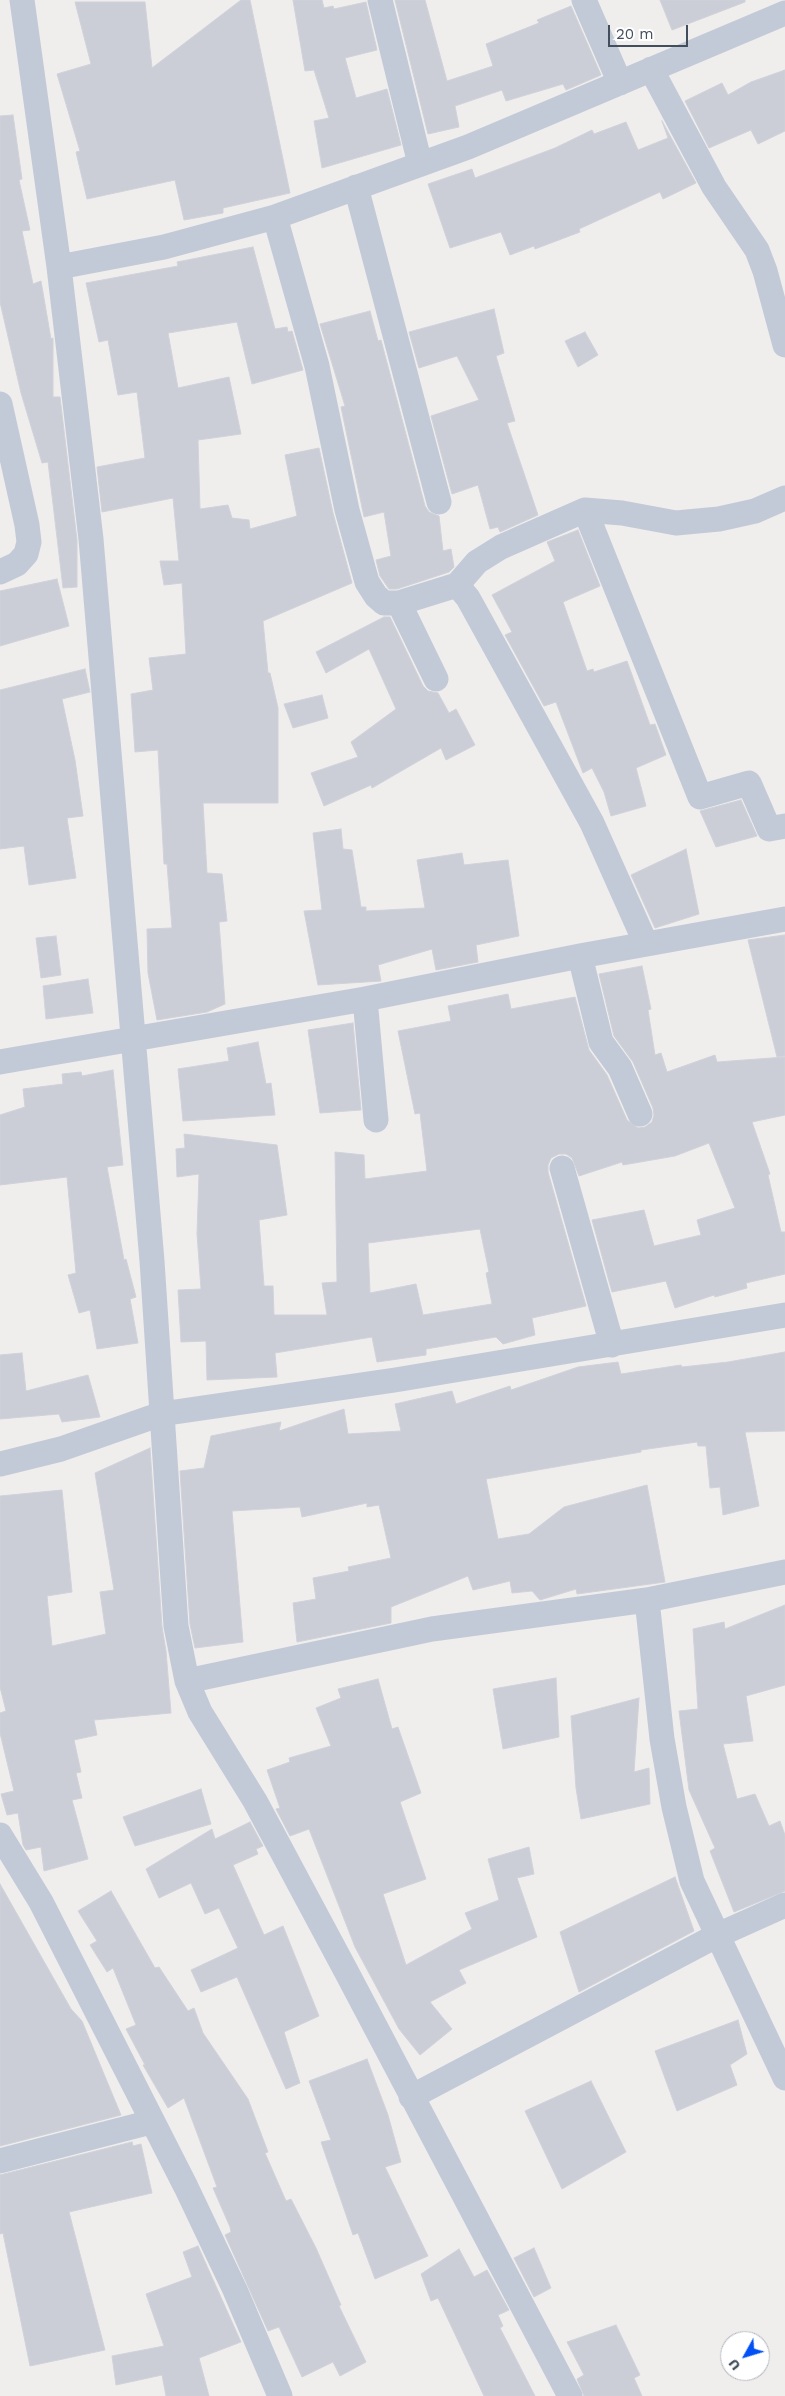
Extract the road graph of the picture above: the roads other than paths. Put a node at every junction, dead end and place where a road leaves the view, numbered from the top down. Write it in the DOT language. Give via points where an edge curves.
graph roads {
  1 [pos="22,0"];
  2 [pos="380,0"];
  3 [pos="584,0"];
  4 [pos="785,13"];
  5 [pos="651,69"];
  6 [pos="620,83"];
  7 [pos="420,164"];
  8 [pos="356,188"];
  9 [pos="275,217"];
  10 [pos="59,267"];
  11 [pos="785,345"];
  12 [pos="0,404"];
  13 [pos="785,498"];
  14 [pos="439,502"];
  15 [pos="585,510"];
  16 [pos="0,572"];
  17 [pos="456,585"];
  18 [pos="399,603"];
  19 [pos="436,679"];
  20 [pos="785,826"];
  21 [pos="785,919"];
  22 [pos="646,944"];
  23 [pos="580,956"];
  24 [pos="365,999"];
  25 [pos="134,1040"];
  26 [pos="0,1062"];
  27 [pos="640,1114"];
  28 [pos="376,1120"];
  29 [pos="562,1168"];
  30 [pos="785,1315"];
  31 [pos="612,1345"];
  32 [pos="161,1414"];
  33 [pos="0,1464"];
  34 [pos="785,1572"];
  35 [pos="647,1600"];
  36 [pos="187,1681"];
  37 [pos="0,1835"];
  38 [pos="785,1905"];
  39 [pos="716,1936"];
  40 [pos="785,2078"];
  41 [pos="411,2097"];
  42 [pos="151,2122"];
  43 [pos="0,2161"];
  44 [pos="280,2396"];
  45 [pos="570,2396"];
  1 -- 10 [label="street"];
  2 -- 7 [label="street"];
  3 -- 6 [label="street"];
  4 -- 5 [label="street"];
  5 -- 6 [label="street"];
  5 -- 11 [label="street" via="714,187 756,250"];
  6 -- 7 [label="street"];
  7 -- 8 [label="street"];
  8 -- 9 [label="street"];
  8 -- 14 [label="street"];
  9 -- 10 [label="street" via="164,247"];
  9 -- 18 [label="street" via="317,366 347,510 367,582 384,603"];
  10 -- 25 [label="street" via="92,539"];
  12 -- 16 [label="street" via="29,542 26,554 17,564"];
  13 -- 15 [label="street" via="755,511 719,520 676,523 622,512"];
  15 -- 17 [label="street" via="501,547 477,562"];
  15 -- 20 [label="street" via="700,797 749,783 770,829"];
  17 -- 18 [label="street"];
  17 -- 22 [label="street" via="468,598 592,823"];
  18 -- 19 [label="street"];
  21 -- 22 [label="street"];
  22 -- 23 [label="street"];
  23 -- 24 [label="street"];
  23 -- 27 [label="street" via="601,1042 620,1068"];
  24 -- 25 [label="street"];
  24 -- 28 [label="street"];
  25 -- 26 [label="street"];
  25 -- 32 [label="street"];
  29 -- 31 [label="street"];
  30 -- 31 [label="street"];
  31 -- 32 [label="street"];
  32 -- 33 [label="street" via="61,1449"];
  32 -- 36 [label="street" via="176,1626"];
  34 -- 35 [label="street"];
  35 -- 36 [label="street" via="432,1629"];
  35 -- 39 [label="street" via="662,1739 674,1807 692,1881"];
  36 -- 41 [label="street" via="200,1712 255,1801"];
  37 -- 42 [label="street" via="41,1902"];
  38 -- 39 [label="street"];
  39 -- 40 [label="street"];
  39 -- 41 [label="street"];
  41 -- 45 [label="street"];
  42 -- 43 [label="street"];
  42 -- 44 [label="street" via="235,2290"];
}
